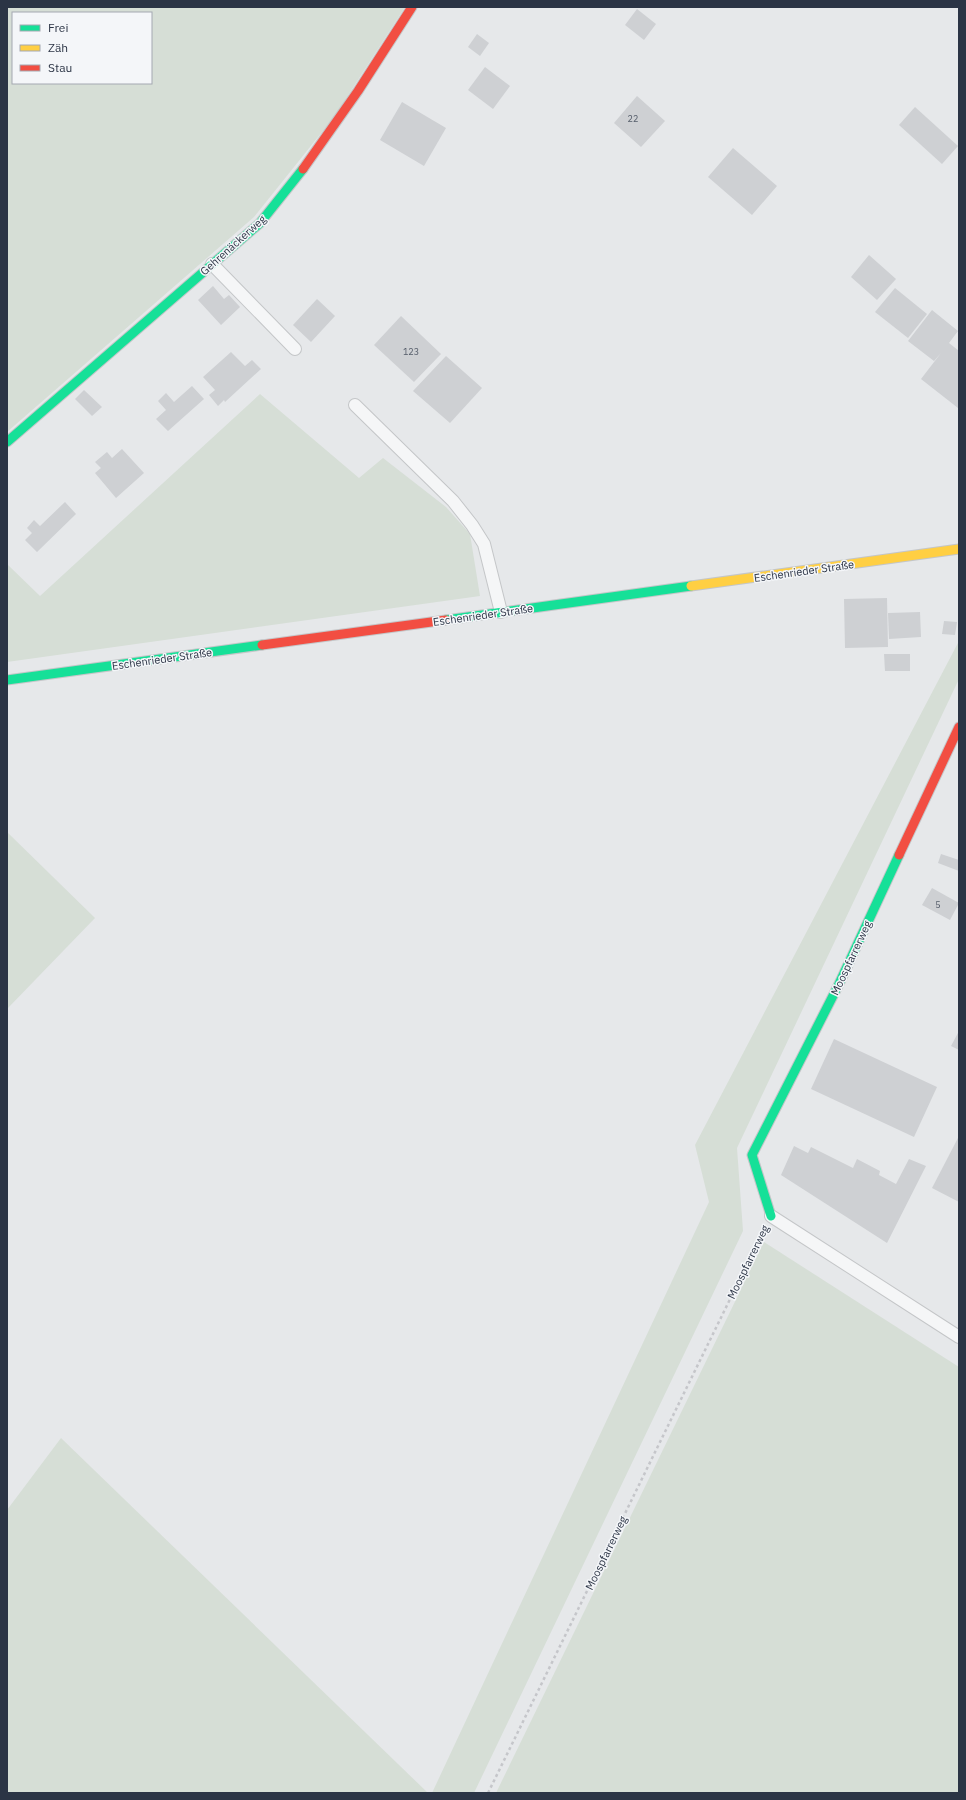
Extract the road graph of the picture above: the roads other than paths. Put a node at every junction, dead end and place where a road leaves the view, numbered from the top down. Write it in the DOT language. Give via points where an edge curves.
graph roads {
  1 [pos="412,7"];
  2 [pos="212,264"];
  3 [pos="295,349"];
  4 [pos="355,405"];
  5 [pos="7,442"];
  6 [pos="959,549"];
  7 [pos="501,612"];
  8 [pos="7,680"];
  9 [pos="959,727"];
  10 [pos="771,1216"];
  11 [pos="959,1337"];
  1 -- 2 [label="street, Gehrenäckerweg" via="341,120 292,187 260,223"];
  2 -- 3 [label="lane"];
  2 -- 5 [label="street, Gehrenäckerweg"];
  4 -- 7 [label="lane" via="453,501 472,525 484,544"];
  6 -- 7 [label="street, Eschenrieder Straße"];
  7 -- 8 [label="street, Eschenrieder Straße"];
  9 -- 10 [label="street, Moospfarrerweg" via="839,984 752,1155"];
  10 -- 11 [label="lane"];
}
